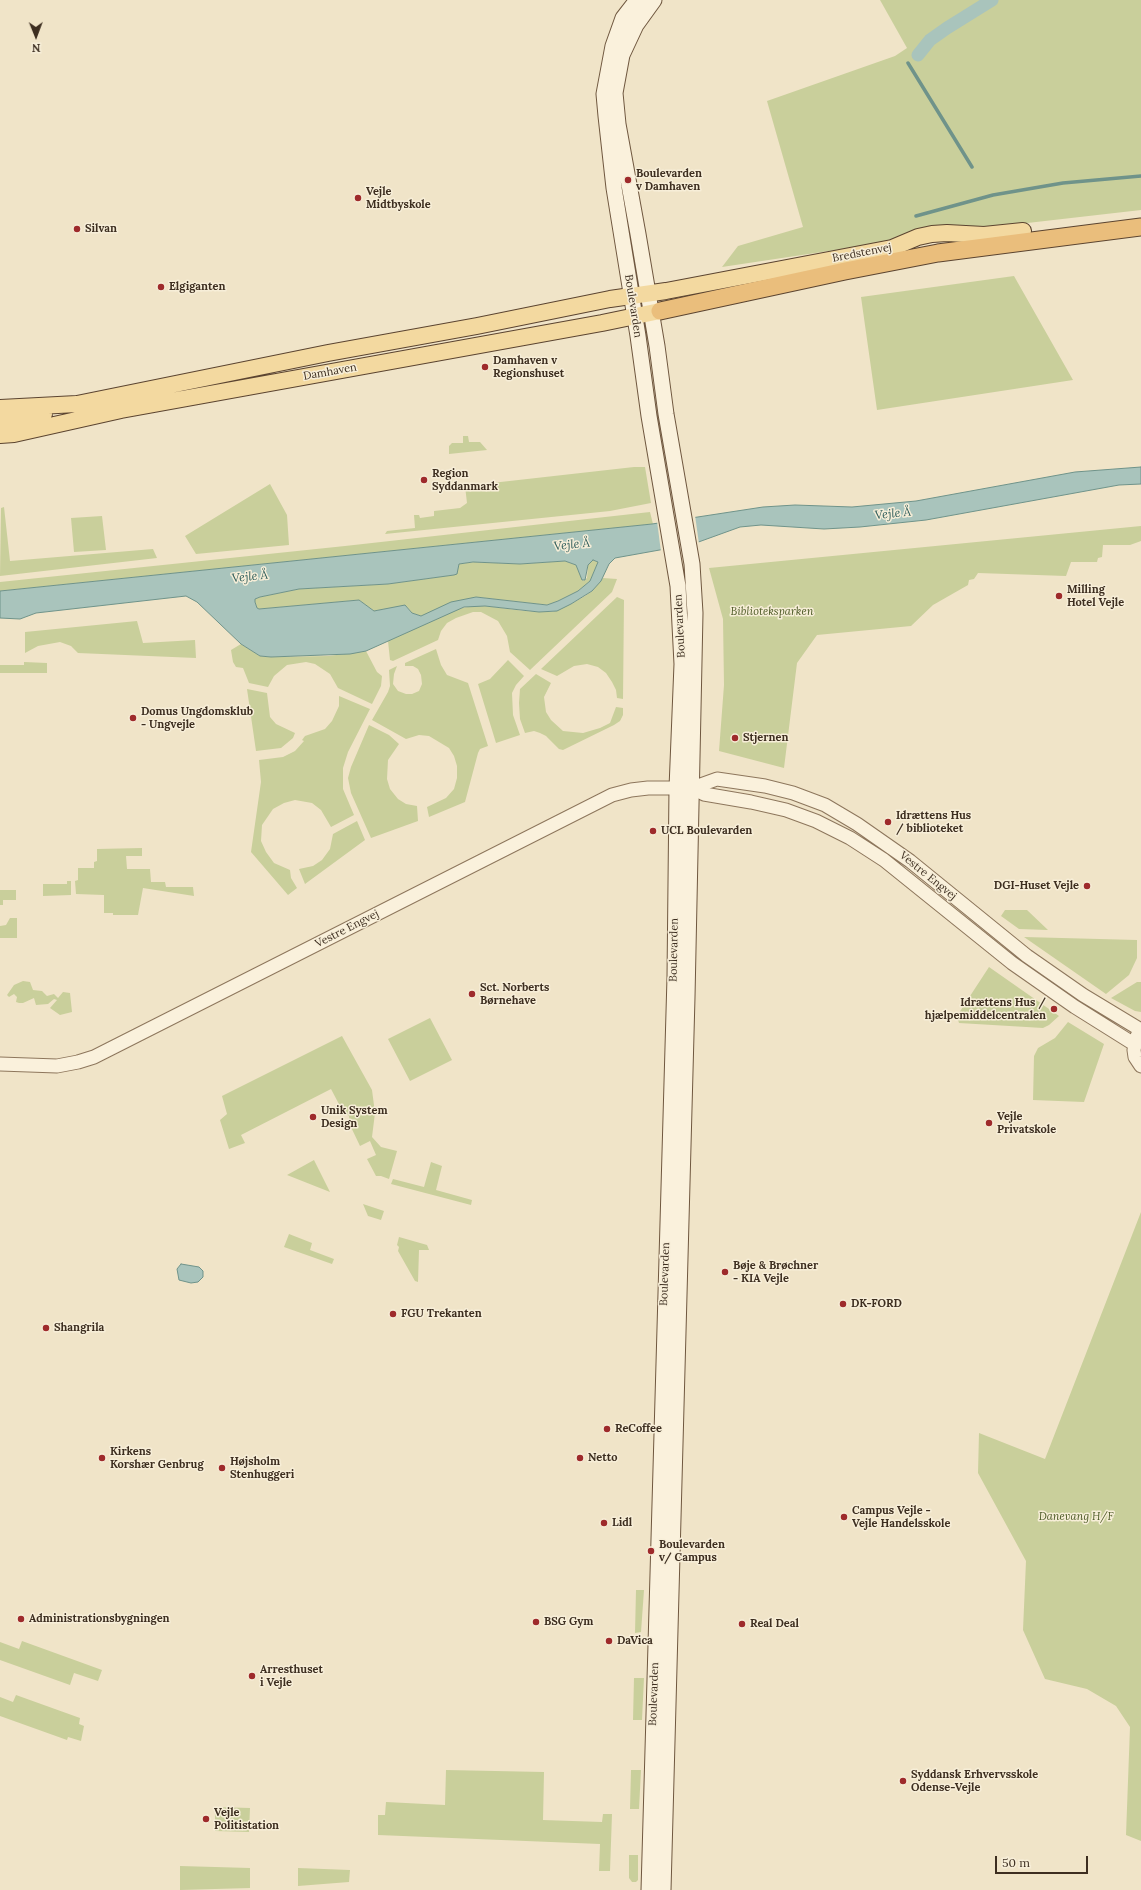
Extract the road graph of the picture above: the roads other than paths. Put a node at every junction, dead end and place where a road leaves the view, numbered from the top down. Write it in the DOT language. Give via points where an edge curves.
graph roads {
  1 [pos="637,0"];
  2 [pos="654,0"];
  3 [pos="630,22"];
  4 [pos="1141,217"];
  5 [pos="1141,227"];
  6 [pos="1023,231"];
  7 [pos="652,293"];
  8 [pos="632,296"];
  9 [pos="656,312"];
  10 [pos="635,316"];
  11 [pos="76,404"];
  12 [pos="0,408"];
  13 [pos="0,422"];
  14 [pos="0,435"];
  15 [pos="685,788"];
  16 [pos="1141,1031"];
  17 [pos="1134,1044"];
  18 [pos="0,1064"];
  19 [pos="1141,1066"];
  20 [pos="649,1890"];
  21 [pos="663,1890"];
  1 -- 3 [label="main road"];
  2 -- 3 [label="main road"];
  3 -- 7 [label="main road, Boulevarden" via="615,93 618,124"];
  3 -- 8 [label="main road, Boulevarden" via="613,46 604,94 614,188"];
  4 -- 6 [label="highway, Bredstenvej"];
  5 -- 9 [label="highway, Bredstenvej" via="938,253"];
  6 -- 7 [label="main road, Bredstenvej" via="984,235 932,234 892,248"];
  7 -- 8 [label="main road, Damhaven"];
  7 -- 9 [label="main road, Boulevarden"];
  8 -- 10 [label="main road, Boulevarden"];
  8 -- 11 [label="main road, Damhaven" via="328,353"];
  9 -- 10 [label="main road, Damhaven"];
  9 -- 15 [label="main road, Boulevarden" via="666,414 694,578 695,613"];
  10 -- 14 [label="main road, Damhaven" via="121,410"];
  10 -- 15 [label="main road, Boulevarden" via="678,586"];
  11 -- 12 [label="main road, Damhaven"];
  11 -- 13 [label="main road" via="41,415"];
  15 -- 16 [label="street, Vestre Engvej" via="717,780 737,781 793,793 825,805 910,861 1034,960 1095,1003"];
  15 -- 17 [label="street, Vestre Engvej" via="710,796 786,810 850,838 884,860 1018,967"];
  15 -- 18 [label="street, Vestre Engvej" via="631,790 612,794 94,1057 57,1066"];
  15 -- 20 [label="main road, Boulevarden" via="674,977"];
  15 -- 21 [label="main road, Boulevarden"];
  16 -- 17 [label="street"];
  17 -- 19 [label="street" via="1135,1057"];
}
